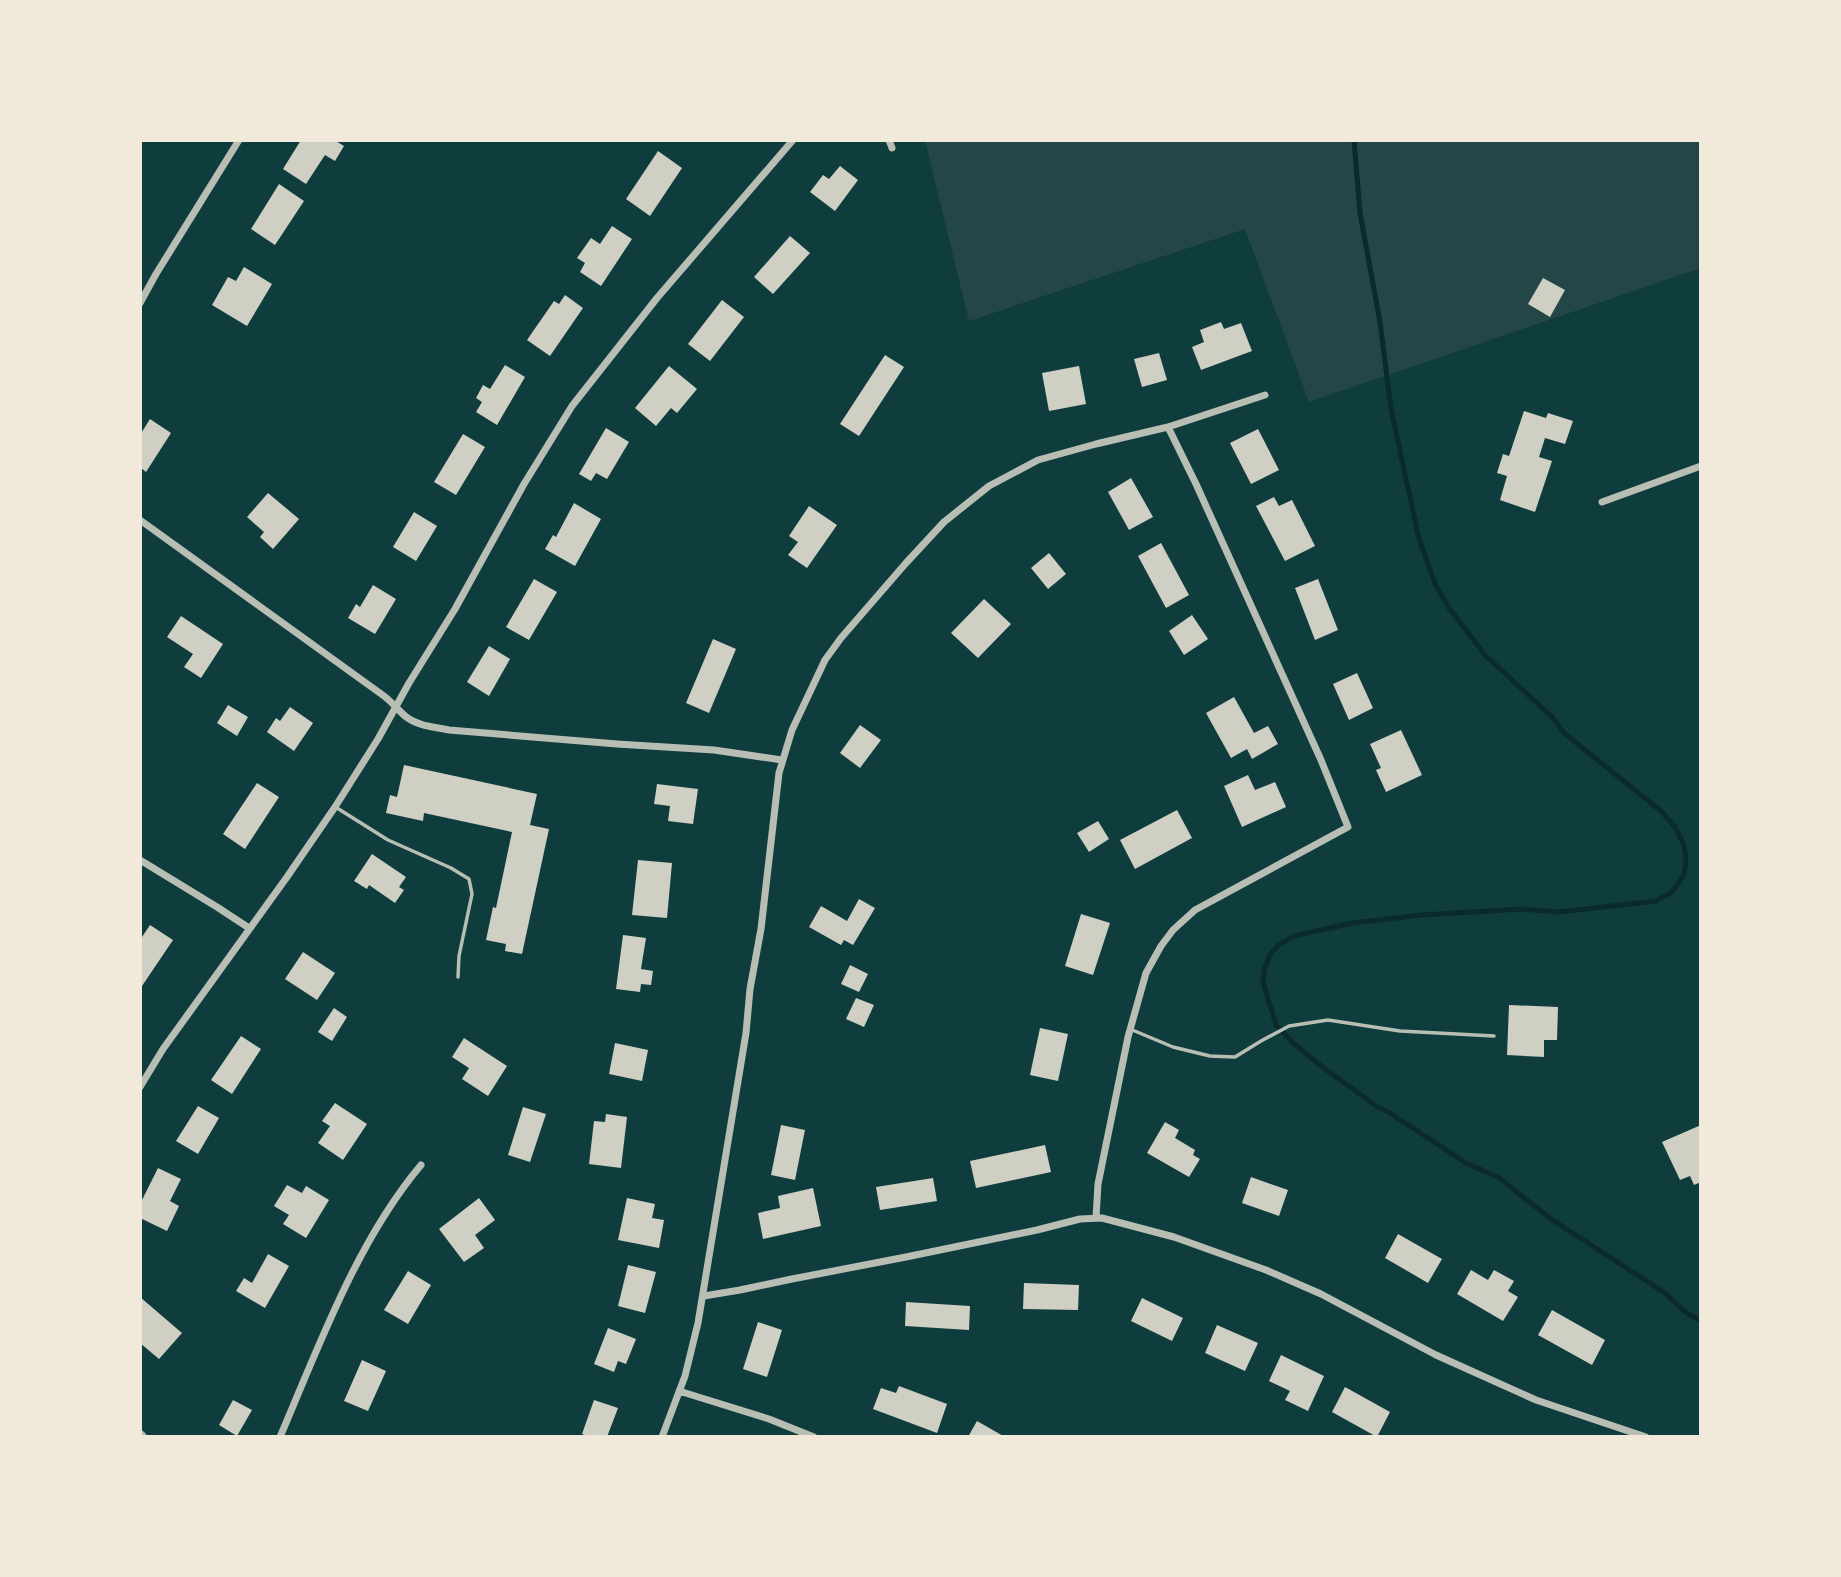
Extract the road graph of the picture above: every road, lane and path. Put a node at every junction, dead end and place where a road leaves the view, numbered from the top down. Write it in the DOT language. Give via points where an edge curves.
graph roads {
  1 [pos="239,140"];
  2 [pos="793,140"];
  3 [pos="140,303"];
  4 [pos="1265,395"];
  5 [pos="1168,427"];
  6 [pos="1701,466"];
  7 [pos="1602,502"];
  8 [pos="140,520"];
  9 [pos="397,706"];
  10 [pos="782,760"];
  11 [pos="335,807"];
  12 [pos="140,860"];
  13 [pos="248,928"];
  14 [pos="458,977"];
  15 [pos="1130,1029"];
  16 [pos="1494,1036"];
  17 [pos="140,1087"];
  18 [pos="421,1165"];
  19 [pos="1096,1218"];
  20 [pos="704,1296"];
  21 [pos="679,1391"];
  22 [pos="280,1437"];
  23 [pos="662,1437"];
  24 [pos="814,1437"];
  25 [pos="1646,1437"];
  1 -- 3 [label="street"];
  2 -- 9 [label="street" via="572,406"];
  4 -- 5 [label="street"];
  5 -- 10 [label="street" via="1038,460 989,486 944,522 825,660"];
  5 -- 15 [label="street" via="1316,747 1348,827 1185,918 1146,973"];
  6 -- 7 [label="street"];
  8 -- 9 [label="street"];
  9 -- 10 [label="street" via="406,717 449,730 714,750"];
  9 -- 11 [label="street"];
  10 -- 20 [label="street" via="746,1033"];
  11 -- 13 [label="street"];
  11 -- 14 [label="lane" via="388,840 469,879 472,894"];
  12 -- 13 [label="street"];
  13 -- 17 [label="street"];
  15 -- 16 [label="lane" via="1173,1047 1235,1057 1289,1026 1328,1020 1400,1031"];
  15 -- 19 [label="street" via="1098,1184"];
  18 -- 22 [label="street" via="403,1187 346,1288"];
  19 -- 20 [label="street"];
  19 -- 25 [label="street" via="1174,1237 1266,1270 1436,1356 1536,1400"];
  20 -- 21 [label="street"];
  21 -- 23 [label="street"];
  21 -- 24 [label="street"];
}
